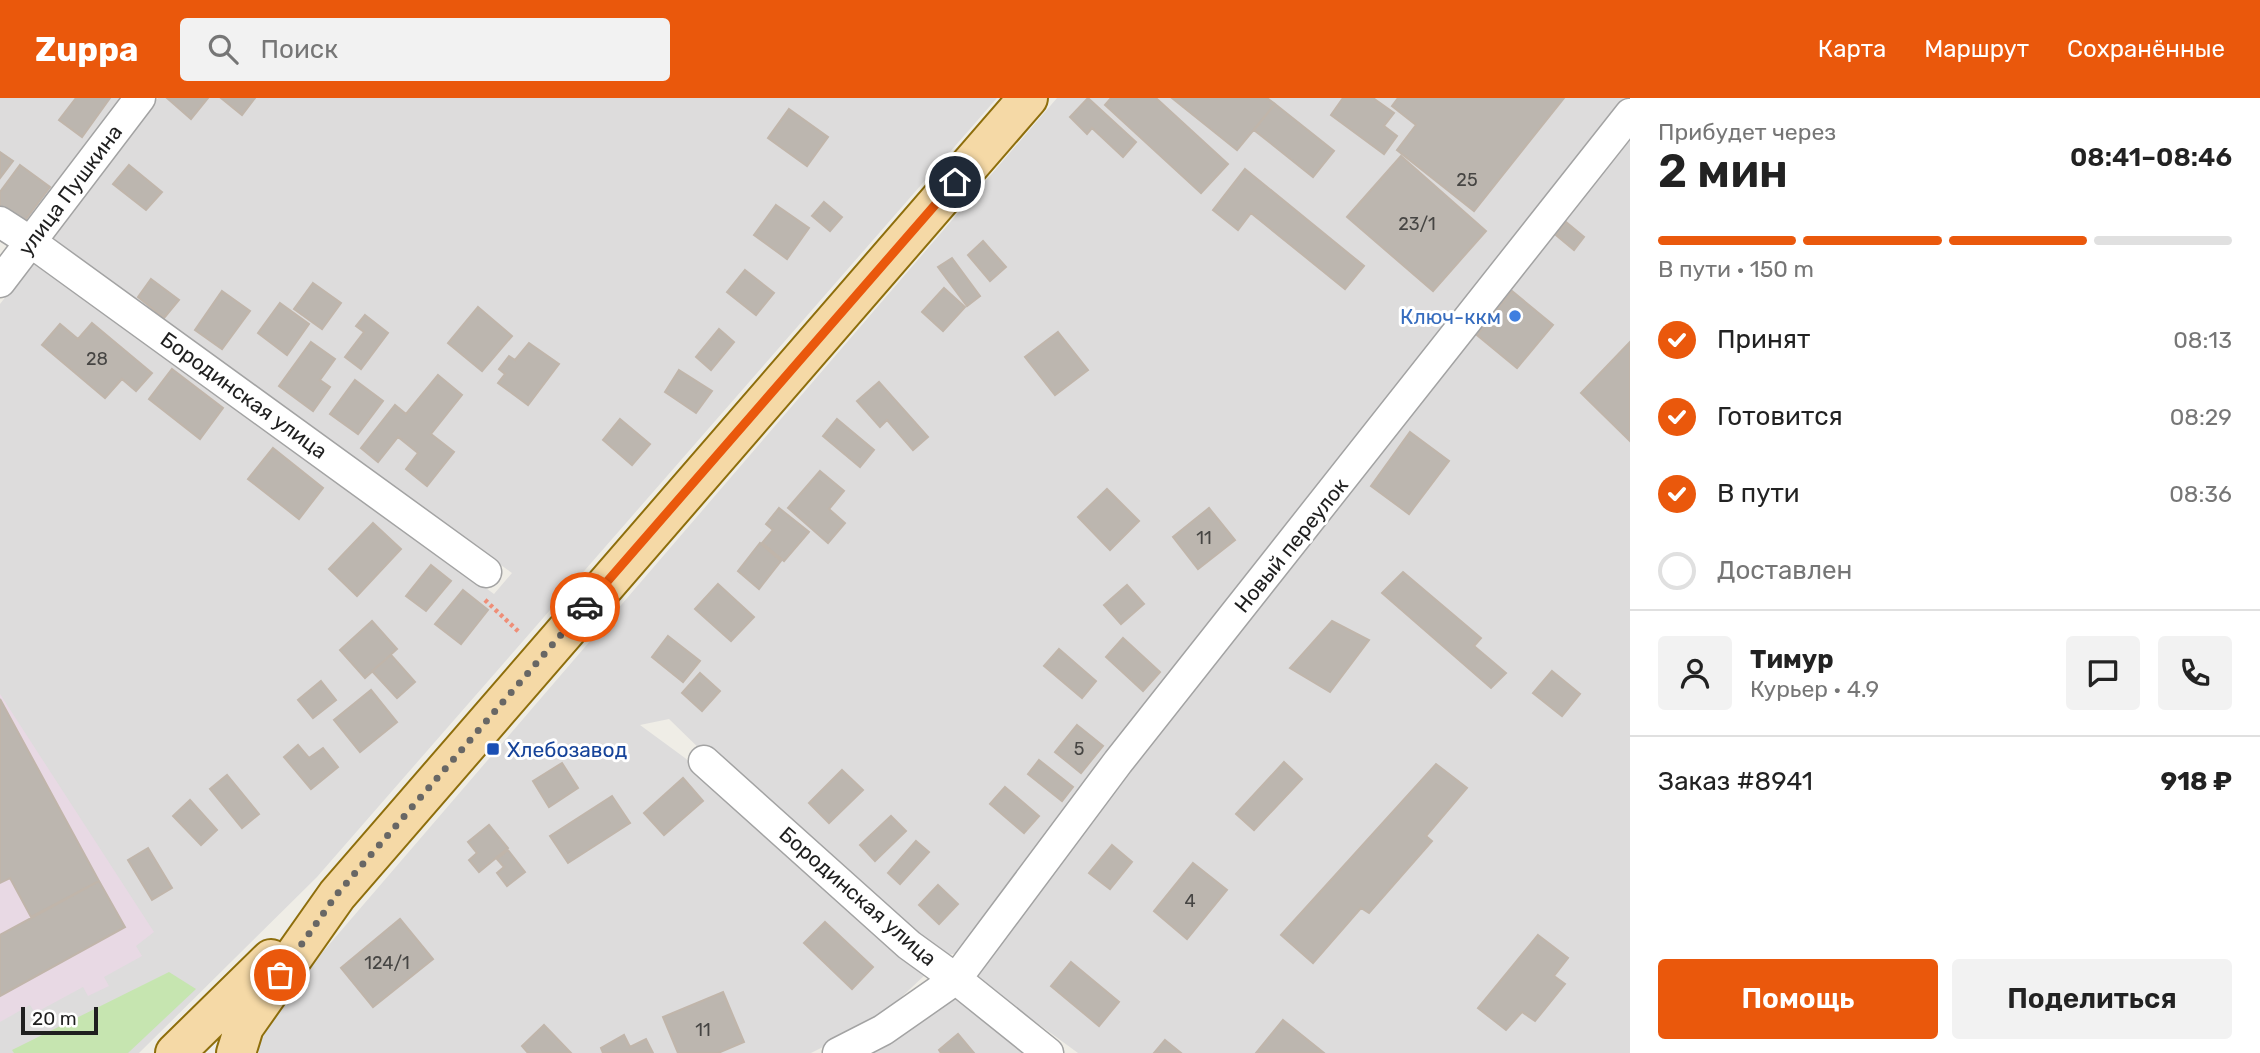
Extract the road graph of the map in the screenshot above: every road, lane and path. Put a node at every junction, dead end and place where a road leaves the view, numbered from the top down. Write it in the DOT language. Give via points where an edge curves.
graph roads {
  1 [pos="141,98"];
  2 [pos="1028,98"];
  3 [pos="1630,114"];
  4 [pos="0,222"];
  5 [pos="31,242"];
  6 [pos="0,282"];
  7 [pos="486,572"];
  8 [pos="520,633"];
  9 [pos="704,761"];
  10 [pos="337,894"];
  11 [pos="956,979"];
  12 [pos="242,1044"];
  13 [pos="175,1053"];
  14 [pos="838,1053"];
  15 [pos="1048,1053"];
  1 -- 5 [label="street, улица Пушкина"];
  2 -- 10 [label="main road"];
  3 -- 11 [label="street, Новый переулок" via="1118,762"];
  4 -- 5 [label="street, Бородинская улица"];
  5 -- 6 [label="street, улица Пушкина"];
  5 -- 7 [label="street, Бородинская улица"];
  7 -- 8 [label="path" via="480,596"];
  9 -- 11 [label="street, Бородинская улица" via="909,945"];
  10 -- 12 [label="main road"];
  10 -- 13 [label="main road"];
  11 -- 14 [label="street, Новый переулок" via="883,1030"];
  11 -- 15 [label="street, Бородинская улица"];
}
